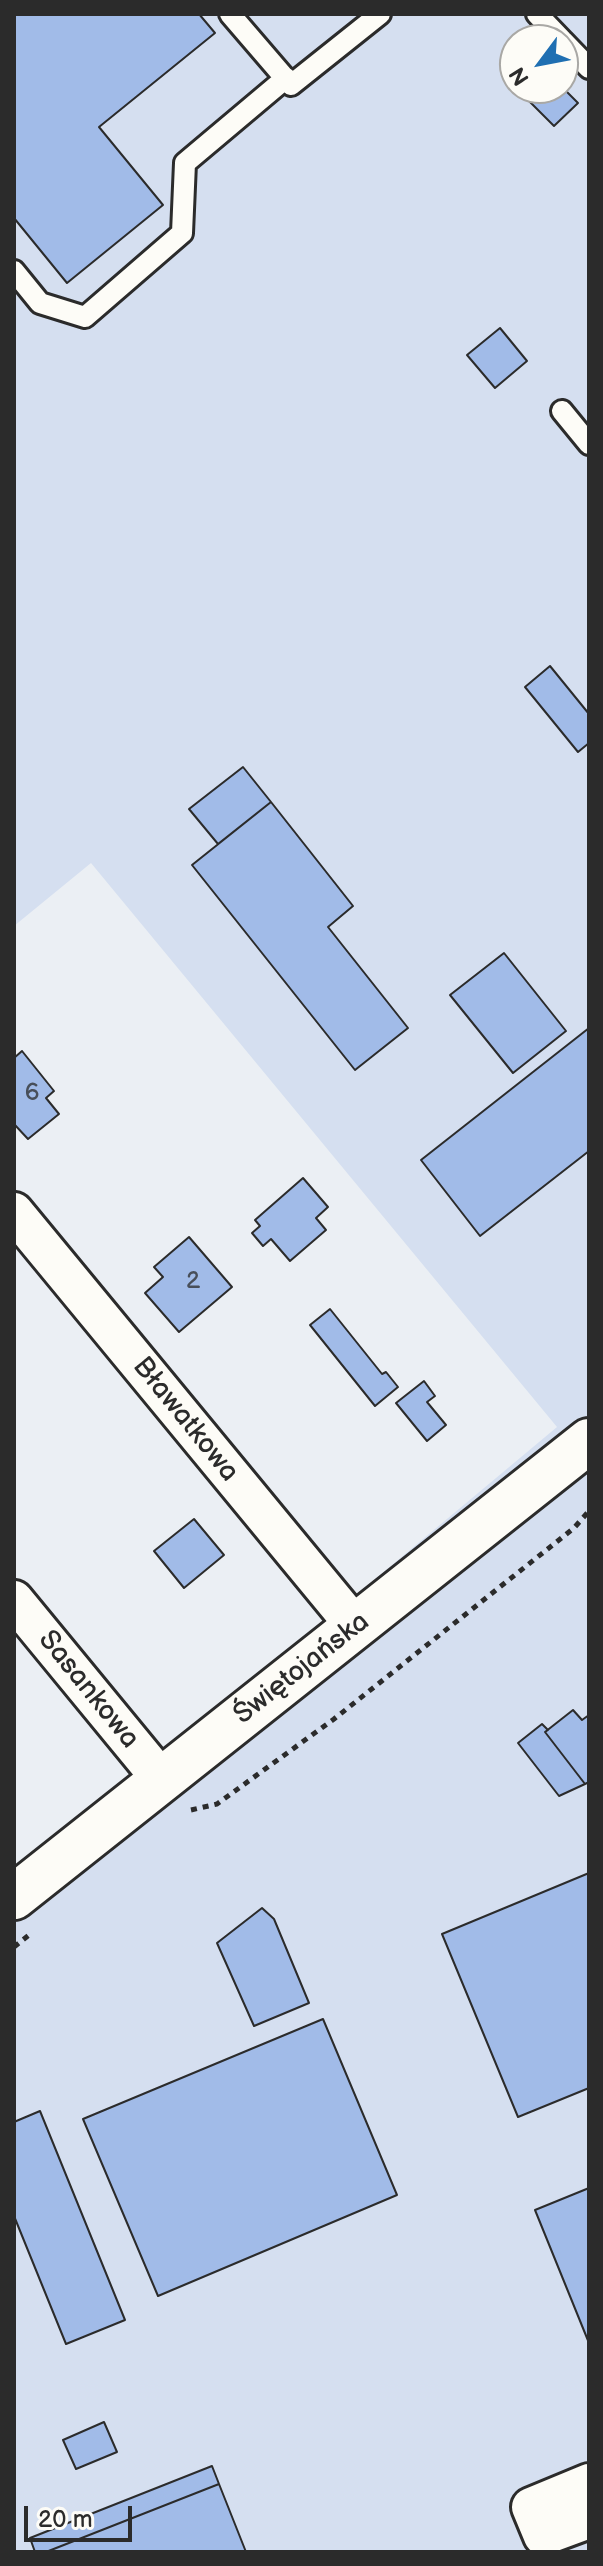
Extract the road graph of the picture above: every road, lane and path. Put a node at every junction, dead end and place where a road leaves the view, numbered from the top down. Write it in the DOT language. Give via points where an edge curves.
graph roads {
  1 [pos="230,14"];
  2 [pos="380,14"];
  3 [pos="286,78"];
  4 [pos="14,271"];
  5 [pos="562,411"];
  6 [pos="589,444"];
  7 [pos="14,1212"];
  8 [pos="589,1441"];
  9 [pos="589,1511"];
  10 [pos="14,1600"];
  11 [pos="356,1627"];
  12 [pos="174,1796"];
  13 [pos="26,1912"];
  14 [pos="14,1947"];
  15 [pos="589,2483"];
  16 [pos="589,2519"];
  1 -- 3 [label="lane"];
  2 -- 3 [label="lane" via="291,85"];
  3 -- 4 [label="lane" via="185,163 182,233 85,317 40,303"];
  5 -- 6 [label="lane"];
  7 -- 11 [label="street, Bławatkowa"];
  8 -- 11 [label="street, Świętojańska"];
  9 -- 12 [label="path" via="334,1719 217,1804"];
  10 -- 12 [label="street, Sasankowa"];
  11 -- 12 [label="street, Świętojańska"];
  12 -- 13 [label="street, Świętojańska"];
  13 -- 14 [label="path"];
  15 -- 16 [label="street" via="531,2507 543,2536"];
}
